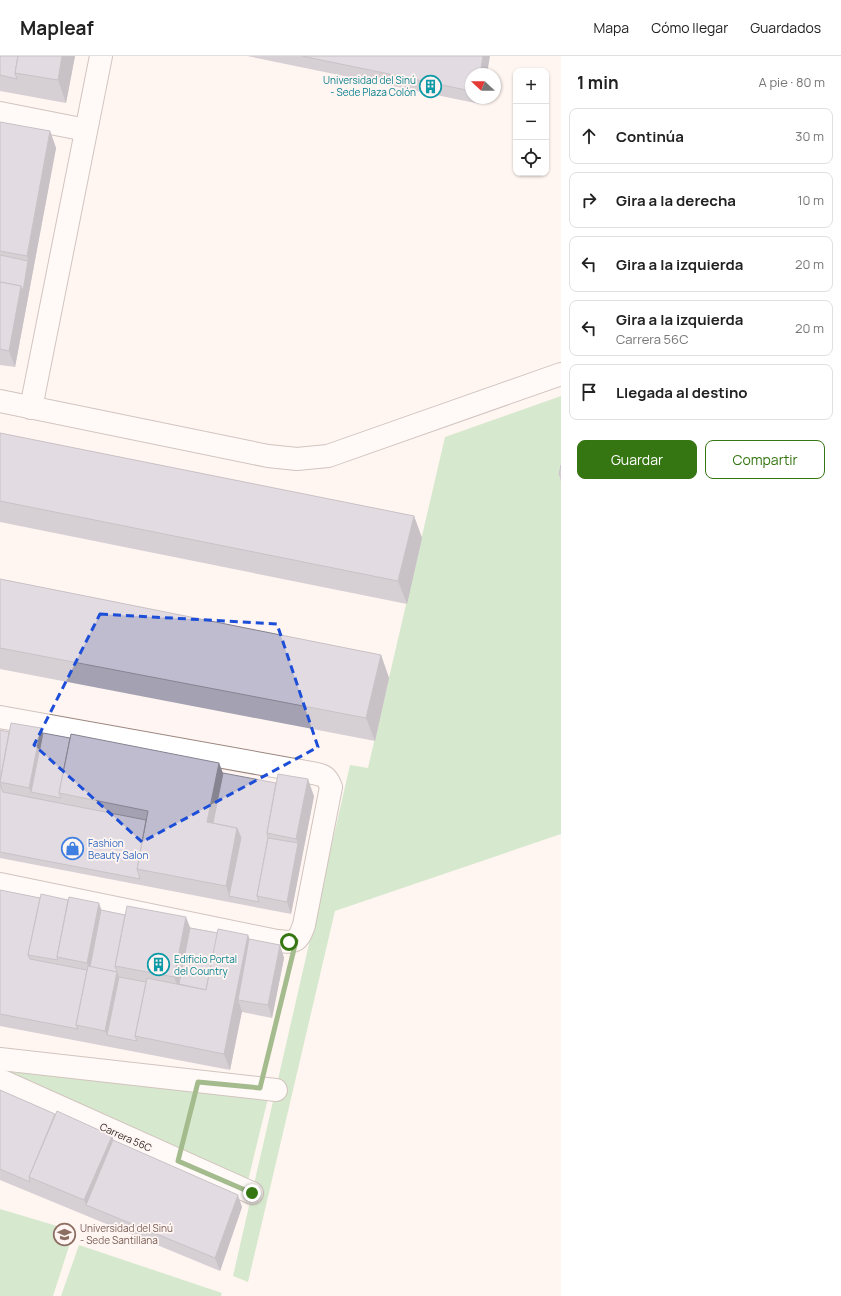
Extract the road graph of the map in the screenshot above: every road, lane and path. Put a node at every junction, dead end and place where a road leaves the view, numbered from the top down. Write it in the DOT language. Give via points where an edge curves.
graph roads {
  1 [pos="101,56"];
  2 [pos="0,113"];
  3 [pos="86,130"];
  4 [pos="561,374"];
  5 [pos="0,401"];
  6 [pos="31,408"];
  7 [pos="0,717"];
  8 [pos="0,884"];
  9 [pos="296,941"];
  10 [pos="0,1059"];
  11 [pos="0,1080"];
  12 [pos="198,1082"];
  13 [pos="268,1089"];
  14 [pos="178,1161"];
  15 [pos="252,1193"];
  1 -- 3 [label="street"];
  2 -- 3 [label="street"];
  3 -- 6 [label="street"];
  4 -- 6 [label="street" via="328,456 297,459 268,456"];
  5 -- 6 [label="street"];
  7 -- 9 [label="street" via="312,773 328,779 331,787 324,826 304,925"];
  8 -- 9 [label="street" via="277,941"];
  9 -- 13 [label="path"];
  10 -- 12 [label="street"];
  11 -- 14 [label="street, Carrera 56C"];
  12 -- 13 [label="street"];
  12 -- 14 [label="path"];
  14 -- 15 [label="street, Carrera 56C"];
}
